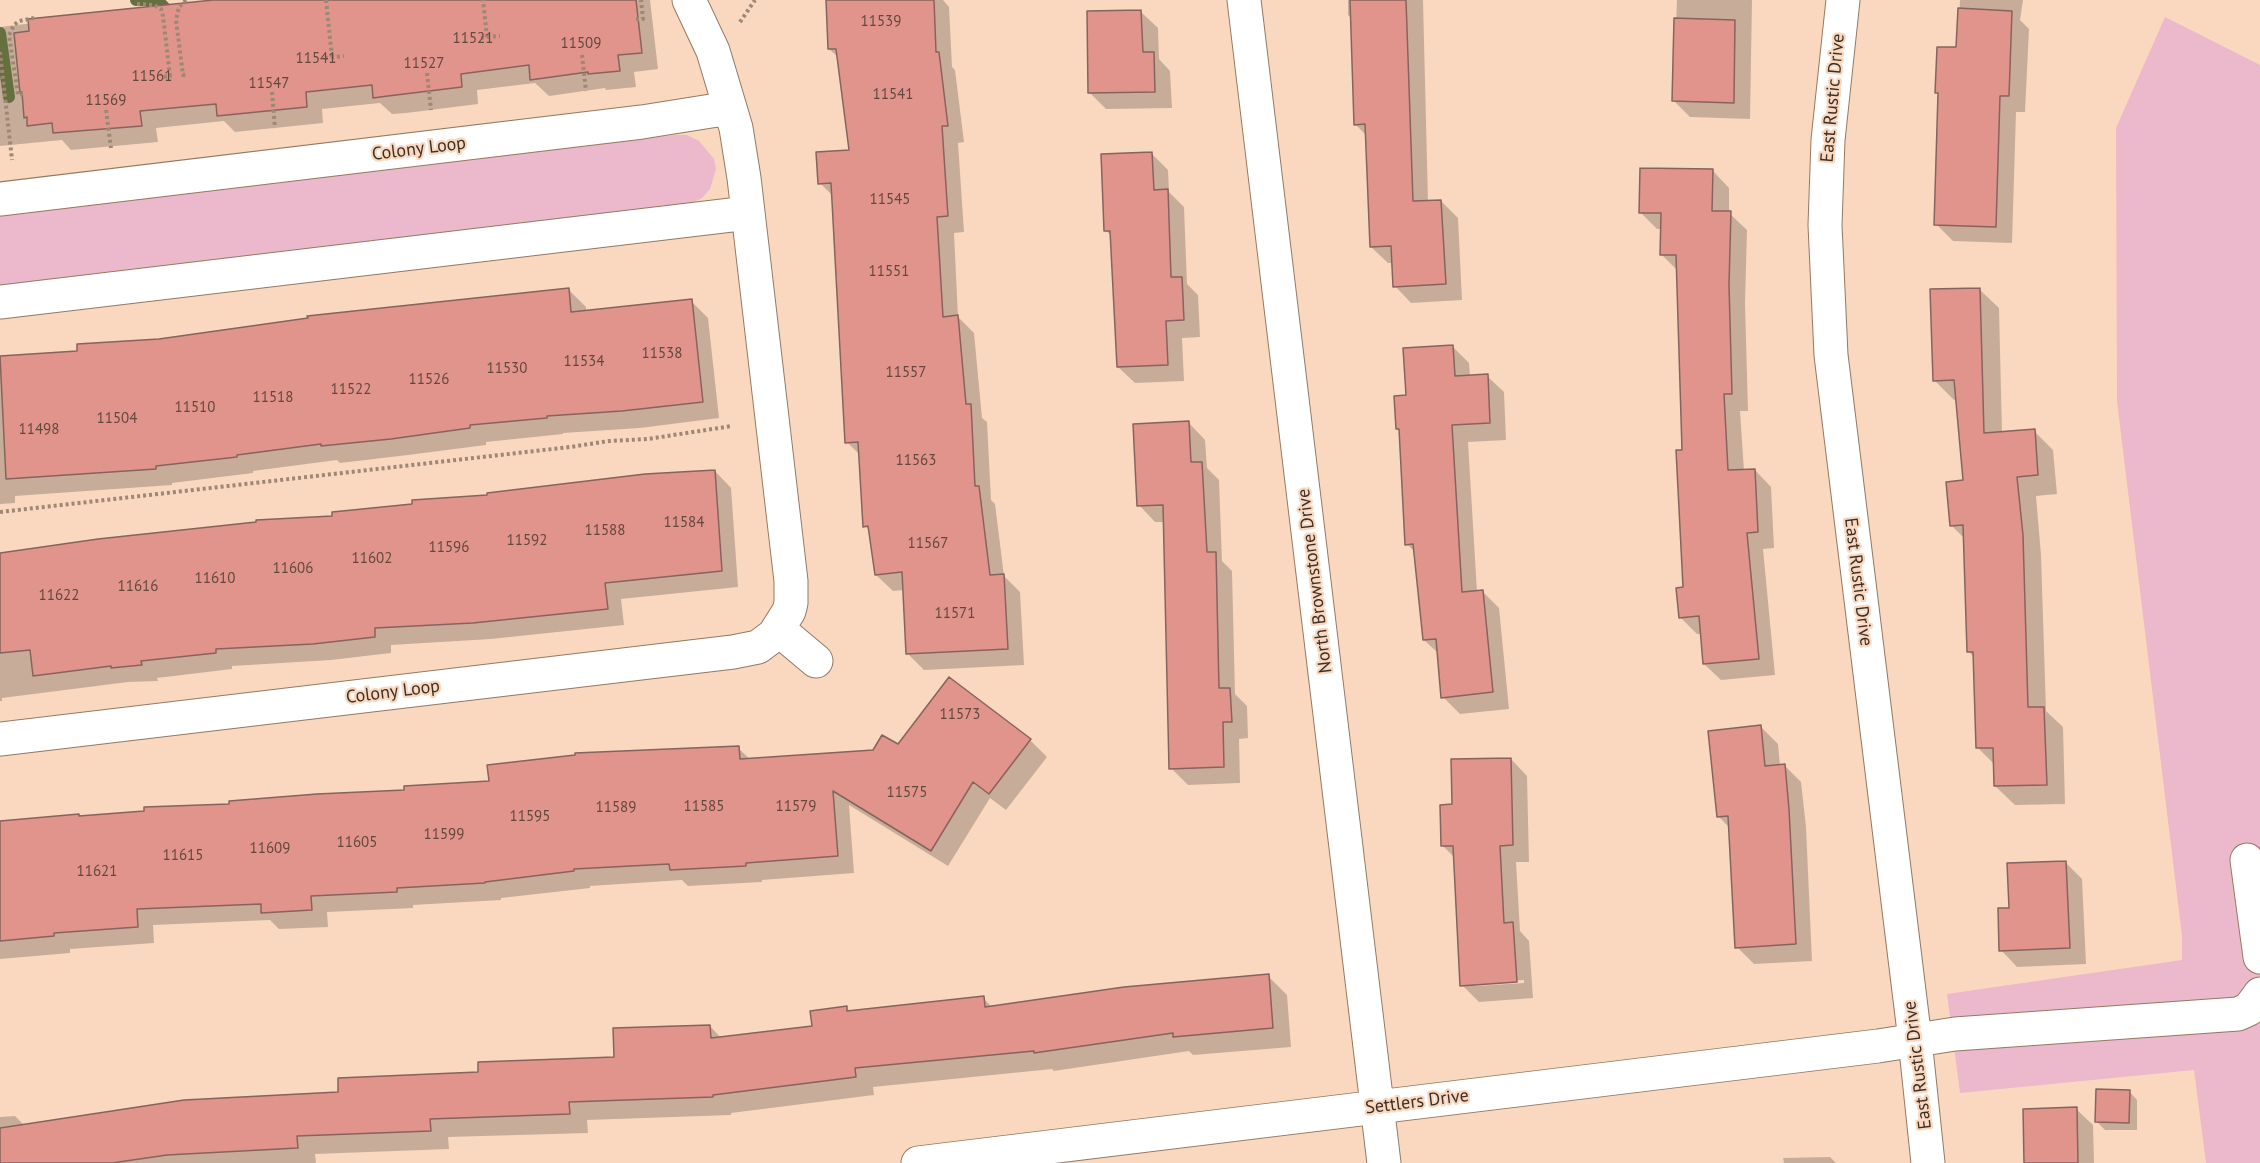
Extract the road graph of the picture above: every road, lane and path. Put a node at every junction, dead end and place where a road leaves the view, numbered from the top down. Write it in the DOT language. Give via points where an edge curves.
graph roads {
  1 [pos="186,0"];
  2 [pos="326,0"];
  3 [pos="483,0"];
  4 [pos="641,0"];
  5 [pos="689,0"];
  6 [pos="755,0"];
  7 [pos="1244,0"];
  8 [pos="1843,0"];
  9 [pos="136,4"];
  10 [pos="34,18"];
  11 [pos="636,20"];
  12 [pos="738,26"];
  13 [pos="500,36"];
  14 [pos="487,37"];
  15 [pos="481,38"];
  16 [pos="0,52"];
  17 [pos="582,55"];
  18 [pos="344,56"];
  19 [pos="332,57"];
  20 [pos="325,58"];
  21 [pos="427,73"];
  22 [pos="187,74"];
  23 [pos="161,78"];
  24 [pos="586,91"];
  25 [pos="272,92"];
  26 [pos="23,94"];
  27 [pos="3,95"];
  28 [pos="730,108"];
  29 [pos="106,110"];
  30 [pos="431,110"];
  31 [pos="275,128"];
  32 [pos="111,148"];
  33 [pos="12,160"];
  34 [pos="0,199"];
  35 [pos="748,213"];
  36 [pos="0,302"];
  37 [pos="732,426"];
  38 [pos="0,512"];
  39 [pos="779,630"];
  40 [pos="816,661"];
  41 [pos="0,740"];
  42 [pos="2247,860"];
  43 [pos="2260,957"];
  44 [pos="2260,994"];
  45 [pos="1915,1040"];
  46 [pos="1378,1107"];
  47 [pos="918,1163"];
  48 [pos="1384,1163"];
  49 [pos="1928,1163"];
  1 -- 22 [label="path" via="179,7 176,20 183,75"];
  2 -- 19 [label="path"];
  3 -- 14 [label="path"];
  4 -- 11 [label="path" via="643,19"];
  5 -- 28 [label="street" via="711,44"];
  6 -- 12 [label="path"];
  7 -- 46 [label="street, North Brownstone Drive"];
  8 -- 45 [label="street, East Rustic Drive" via="1828,140 1825,225 1831,355"];
  9 -- 23 [label="path" via="161,9 170,76"];
  10 -- 26 [label="path" via="19,21 9,35 18,95"];
  13 -- 14 [label="path"];
  14 -- 15 [label="path"];
  16 -- 27 [label="path"];
  17 -- 24 [label="path"];
  18 -- 19 [label="path"];
  19 -- 20 [label="path"];
  21 -- 30 [label="path"];
  25 -- 31 [label="path"];
  27 -- 33 [label="path"];
  28 -- 34 [label="street, Colony Loop" via="642,122"];
  28 -- 35 [label="street, Colony Loop"];
  29 -- 32 [label="path"];
  35 -- 36 [label="street"];
  35 -- 39 [label="street, Colony Loop" via="792,581 792,603"];
  37 -- 38 [label="path" via="648,439"];
  39 -- 40 [label="street"];
  39 -- 41 [label="street, Colony Loop" via="758,647 733,652"];
  42 -- 43 [label="street"];
  44 -- 45 [label="street, Settlers Drive" via="2249,1009 2238,1014"];
  45 -- 46 [label="street, Settlers Drive"];
  45 -- 49 [label="street, East Rustic Drive"];
  46 -- 47 [label="street, Settlers Drive"];
  46 -- 48 [label="street, North Brownstone Drive"];
}
